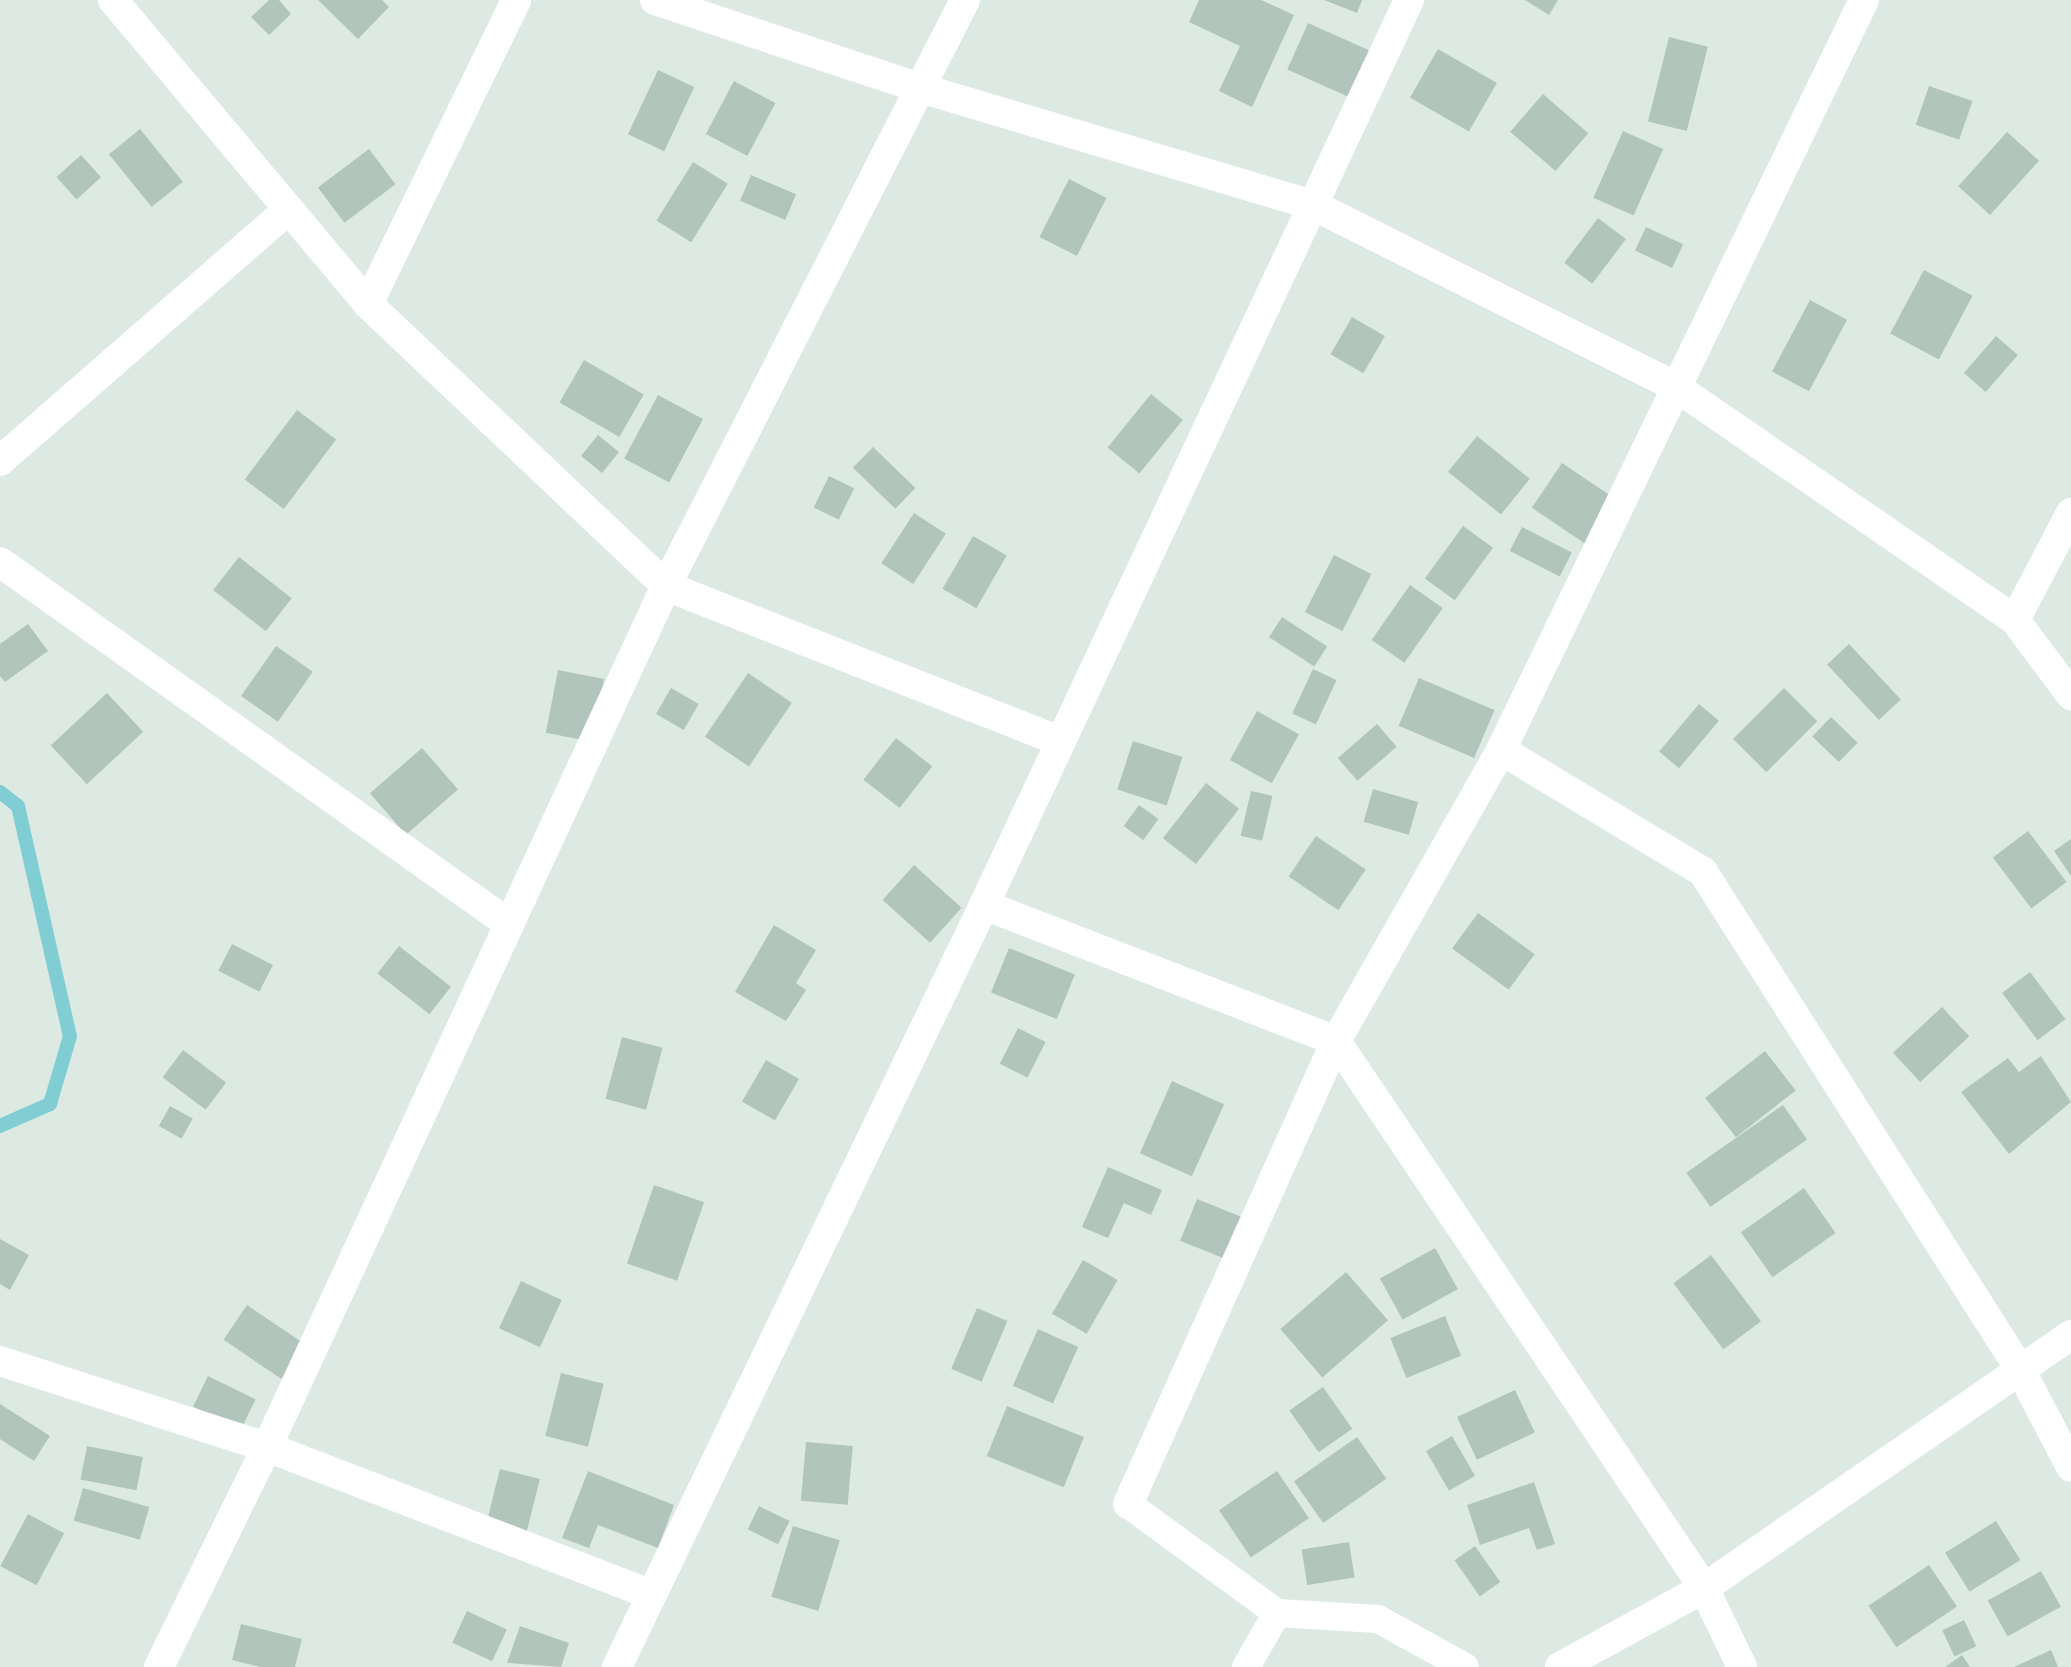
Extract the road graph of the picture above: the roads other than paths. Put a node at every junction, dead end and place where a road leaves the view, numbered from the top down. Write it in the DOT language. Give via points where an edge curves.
graph roads {
  1 [pos="113,0"];
  2 [pos="516,0"];
  3 [pos="656,0"];
  4 [pos="965,0"];
  5 [pos="1409,0"];
  6 [pos="1864,0"];
  7 [pos="920,88"];
  8 [pos="1315,206"];
  9 [pos="289,210"];
  10 [pos="368,304"];
  11 [pos="1676,388"];
  12 [pos="0,461"];
  13 [pos="2071,513"];
  14 [pos="0,562"];
  15 [pos="666,586"];
  16 [pos="2015,620"];
  17 [pos="2071,695"];
  18 [pos="1060,741"];
  19 [pos="1502,750"];
  20 [pos="984,905"];
  21 [pos="509,924"];
  22 [pos="1336,1042"];
  23 [pos="2071,1335"];
  24 [pos="0,1361"];
  25 [pos="2020,1372"];
  26 [pos="267,1447"];
  27 [pos="2071,1467"];
  28 [pos="1128,1504"];
  29 [pos="1704,1588"];
  30 [pos="650,1594"];
  31 [pos="1277,1614"];
  32 [pos="159,1667"];
  33 [pos="617,1667"];
  34 [pos="1246,1667"];
  35 [pos="1465,1667"];
  36 [pos="1560,1667"];
  37 [pos="1742,1667"];
  1 -- 9 [label="street"];
  2 -- 10 [label="street"];
  3 -- 7 [label="street"];
  4 -- 7 [label="street"];
  5 -- 8 [label="street"];
  6 -- 11 [label="street"];
  7 -- 8 [label="street"];
  7 -- 15 [label="street"];
  8 -- 11 [label="street"];
  8 -- 18 [label="street"];
  9 -- 10 [label="street"];
  9 -- 12 [label="street"];
  10 -- 15 [label="street"];
  11 -- 16 [label="street"];
  11 -- 19 [label="street"];
  13 -- 16 [label="street"];
  14 -- 21 [label="street"];
  15 -- 18 [label="street"];
  15 -- 21 [label="street"];
  16 -- 17 [label="street"];
  18 -- 20 [label="street"];
  19 -- 22 [label="street"];
  19 -- 25 [label="street" via="1704,872"];
  20 -- 22 [label="street"];
  20 -- 30 [label="street"];
  21 -- 26 [label="street"];
  22 -- 28 [label="street"];
  22 -- 29 [label="street"];
  23 -- 25 [label="street"];
  24 -- 26 [label="street"];
  25 -- 27 [label="street"];
  25 -- 29 [label="street"];
  26 -- 30 [label="street"];
  26 -- 32 [label="street"];
  28 -- 31 [label="lane"];
  29 -- 36 [label="street"];
  29 -- 37 [label="street"];
  30 -- 33 [label="street"];
  31 -- 34 [label="lane"];
  31 -- 35 [label="lane" via="1378,1619"];
}
